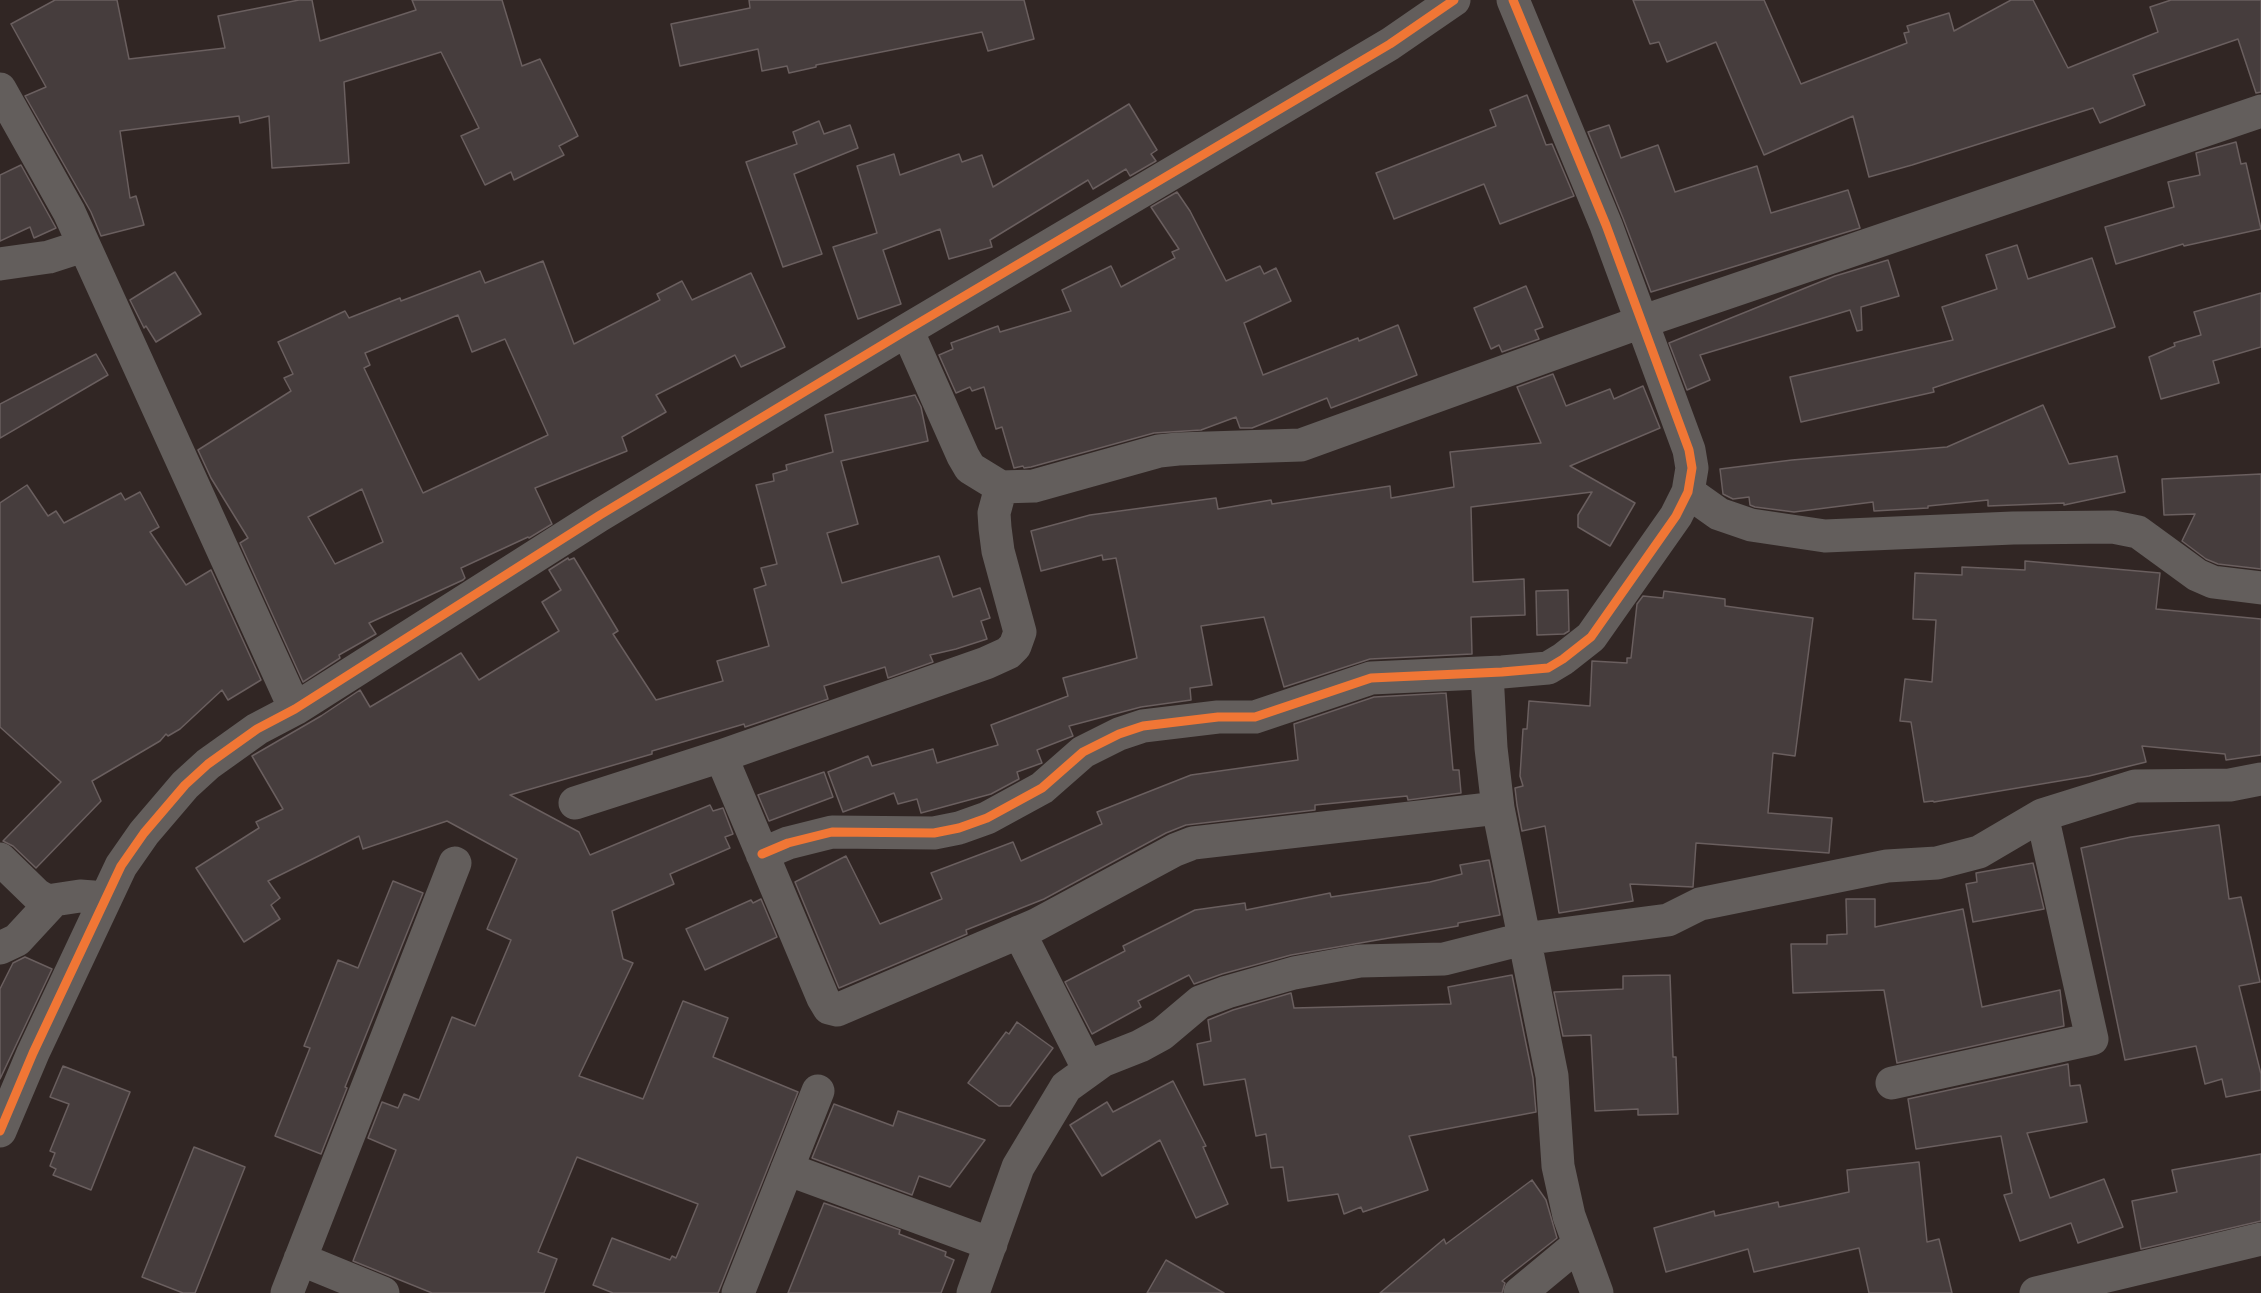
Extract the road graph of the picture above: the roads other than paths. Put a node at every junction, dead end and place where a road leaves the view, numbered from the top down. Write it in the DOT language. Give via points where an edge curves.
graph roads {
  1 [pos="1454,0"];
  2 [pos="1513,0"];
  3 [pos="0,89"];
  4 [pos="2261,111"];
  5 [pos="83,246"];
  6 [pos="0,264"];
  7 [pos="1641,322"];
  8 [pos="907,330"];
  9 [pos="1001,487"];
  10 [pos="1688,492"];
  11 [pos="2261,588"];
  12 [pos="1487,673"];
  13 [pos="295,709"];
  14 [pos="721,756"];
  15 [pos="2261,779"];
  16 [pos="575,803"];
  17 [pos="1498,808"];
  18 [pos="2042,815"];
  19 [pos="762,854"];
  20 [pos="0,859"];
  21 [pos="455,863"];
  22 [pos="106,898"];
  23 [pos="54,900"];
  24 [pos="1019,932"];
  25 [pos="1523,939"];
  26 [pos="0,948"];
  27 [pos="1089,1070"];
  28 [pos="1892,1083"];
  29 [pos="818,1091"];
  30 [pos="0,1131"];
  31 [pos="787,1169"];
  32 [pos="2261,1239"];
  33 [pos="991,1244"];
  34 [pos="1579,1244"];
  35 [pos="300,1259"];
  36 [pos="287,1293"];
  37 [pos="383,1293"];
  38 [pos="738,1293"];
  39 [pos="974,1293"];
  40 [pos="1520,1293"];
  41 [pos="1597,1293"];
  42 [pos="2036,1293"];
  1 -- 8 [label="street" via="1390,44"];
  2 -- 7 [label="street" via="1606,225"];
  3 -- 5 [label="street" via="69,212"];
  4 -- 7 [label="street"];
  5 -- 6 [label="street" via="49,257"];
  5 -- 13 [label="street"];
  7 -- 9 [label="street" via="1301,445 1159,451 1034,486"];
  7 -- 10 [label="street" via="1689,450 1692,468"];
  8 -- 9 [label="street" via="970,468"];
  8 -- 13 [label="street" via="600,515"];
  9 -- 14 [label="street" via="994,513 998,551 1020,632 1008,653"];
  10 -- 11 [label="street" via="1719,514 1751,525 1826,536 2113,527 2138,532 2197,575 2213,582"];
  10 -- 12 [label="street" via="1676,516 1591,637 1548,668"];
  12 -- 17 [label="street"];
  12 -- 19 [label="street" via="1371,678 1255,717 1143,726 1083,752 1042,788 987,818 959,828 934,832 832,832"];
  13 -- 22 [label="street" via="249,735 185,784 121,866"];
  14 -- 16 [label="street"];
  14 -- 19 [label="street"];
  15 -- 18 [label="street" via="2230,785 2135,786"];
  17 -- 24 [label="street" via="1193,843"];
  17 -- 25 [label="street"];
  18 -- 25 [label="street" via="1979,852 1937,863 1887,866 1700,904 1668,920"];
  18 -- 28 [label="street" via="2092,1039"];
  19 -- 24 [label="street" via="829,1008 837,1010"];
  20 -- 23 [label="street" via="37,895"];
  21 -- 35 [label="street"];
  22 -- 23 [label="street"];
  22 -- 30 [label="street"];
  23 -- 26 [label="street" via="17,940"];
  24 -- 27 [label="street"];
  25 -- 27 [label="street" via="1444,959 1360,962 1305,971 1227,992 1200,1002 1162,1034"];
  25 -- 34 [label="street" via="1551,1076 1558,1166"];
  27 -- 33 [label="street" via="1066,1087 1026,1150"];
  29 -- 31 [label="street"];
  31 -- 33 [label="street"];
  31 -- 38 [label="street"];
  32 -- 42 [label="street"];
  33 -- 39 [label="street"];
  34 -- 40 [label="street"];
  34 -- 41 [label="street"];
  35 -- 36 [label="street"];
  35 -- 37 [label="street"];
}
